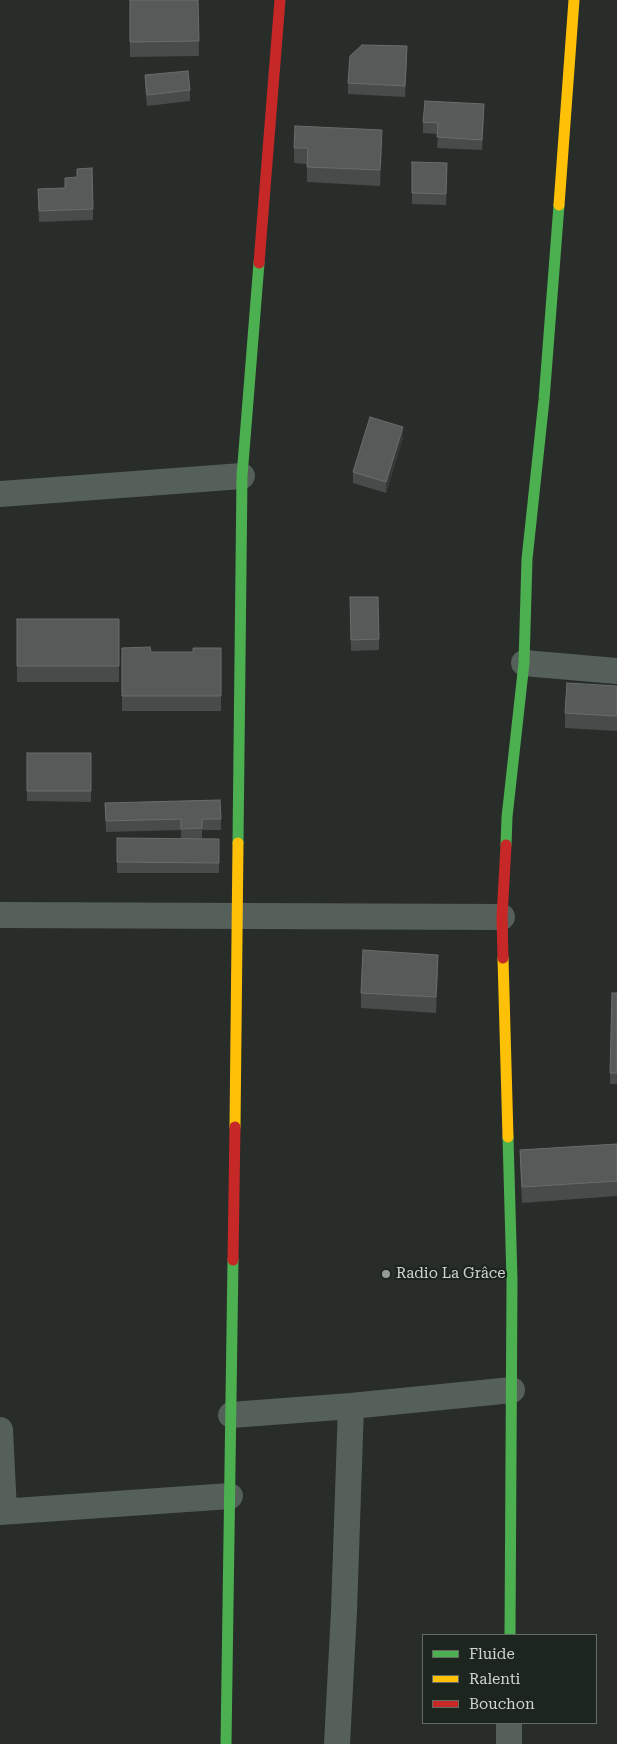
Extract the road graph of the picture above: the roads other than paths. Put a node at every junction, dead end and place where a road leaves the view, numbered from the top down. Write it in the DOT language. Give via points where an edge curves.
graph roads {
  1 [pos="280,0"];
  2 [pos="574,0"];
  3 [pos="242,476"];
  4 [pos="0,494"];
  5 [pos="524,662"];
  6 [pos="617,671"];
  7 [pos="0,914"];
  8 [pos="238,916"];
  9 [pos="502,917"];
  10 [pos="512,1390"];
  11 [pos="351,1406"];
  12 [pos="231,1415"];
  13 [pos="0,1430"];
  14 [pos="230,1496"];
  15 [pos="2,1511"];
  16 [pos="510,1634"];
  17 [pos="509,1724"];
  18 [pos="226,1744"];
  19 [pos="337,1744"];
  20 [pos="509,1744"];
  1 -- 3 [label="street"];
  2 -- 5 [label="street" via="544,400 527,559"];
  3 -- 4 [label="street"];
  3 -- 8 [label="street"];
  5 -- 6 [label="street"];
  5 -- 9 [label="street" via="507,817"];
  7 -- 8 [label="street"];
  8 -- 9 [label="street"];
  8 -- 12 [label="street"];
  9 -- 10 [label="street"];
  10 -- 11 [label="street"];
  10 -- 16 [label="street"];
  11 -- 12 [label="street"];
  11 -- 19 [label="street"];
  12 -- 14 [label="street"];
  13 -- 15 [label="street"];
  14 -- 15 [label="street"];
  14 -- 18 [label="street"];
  17 -- 20 [label="street"];
}
